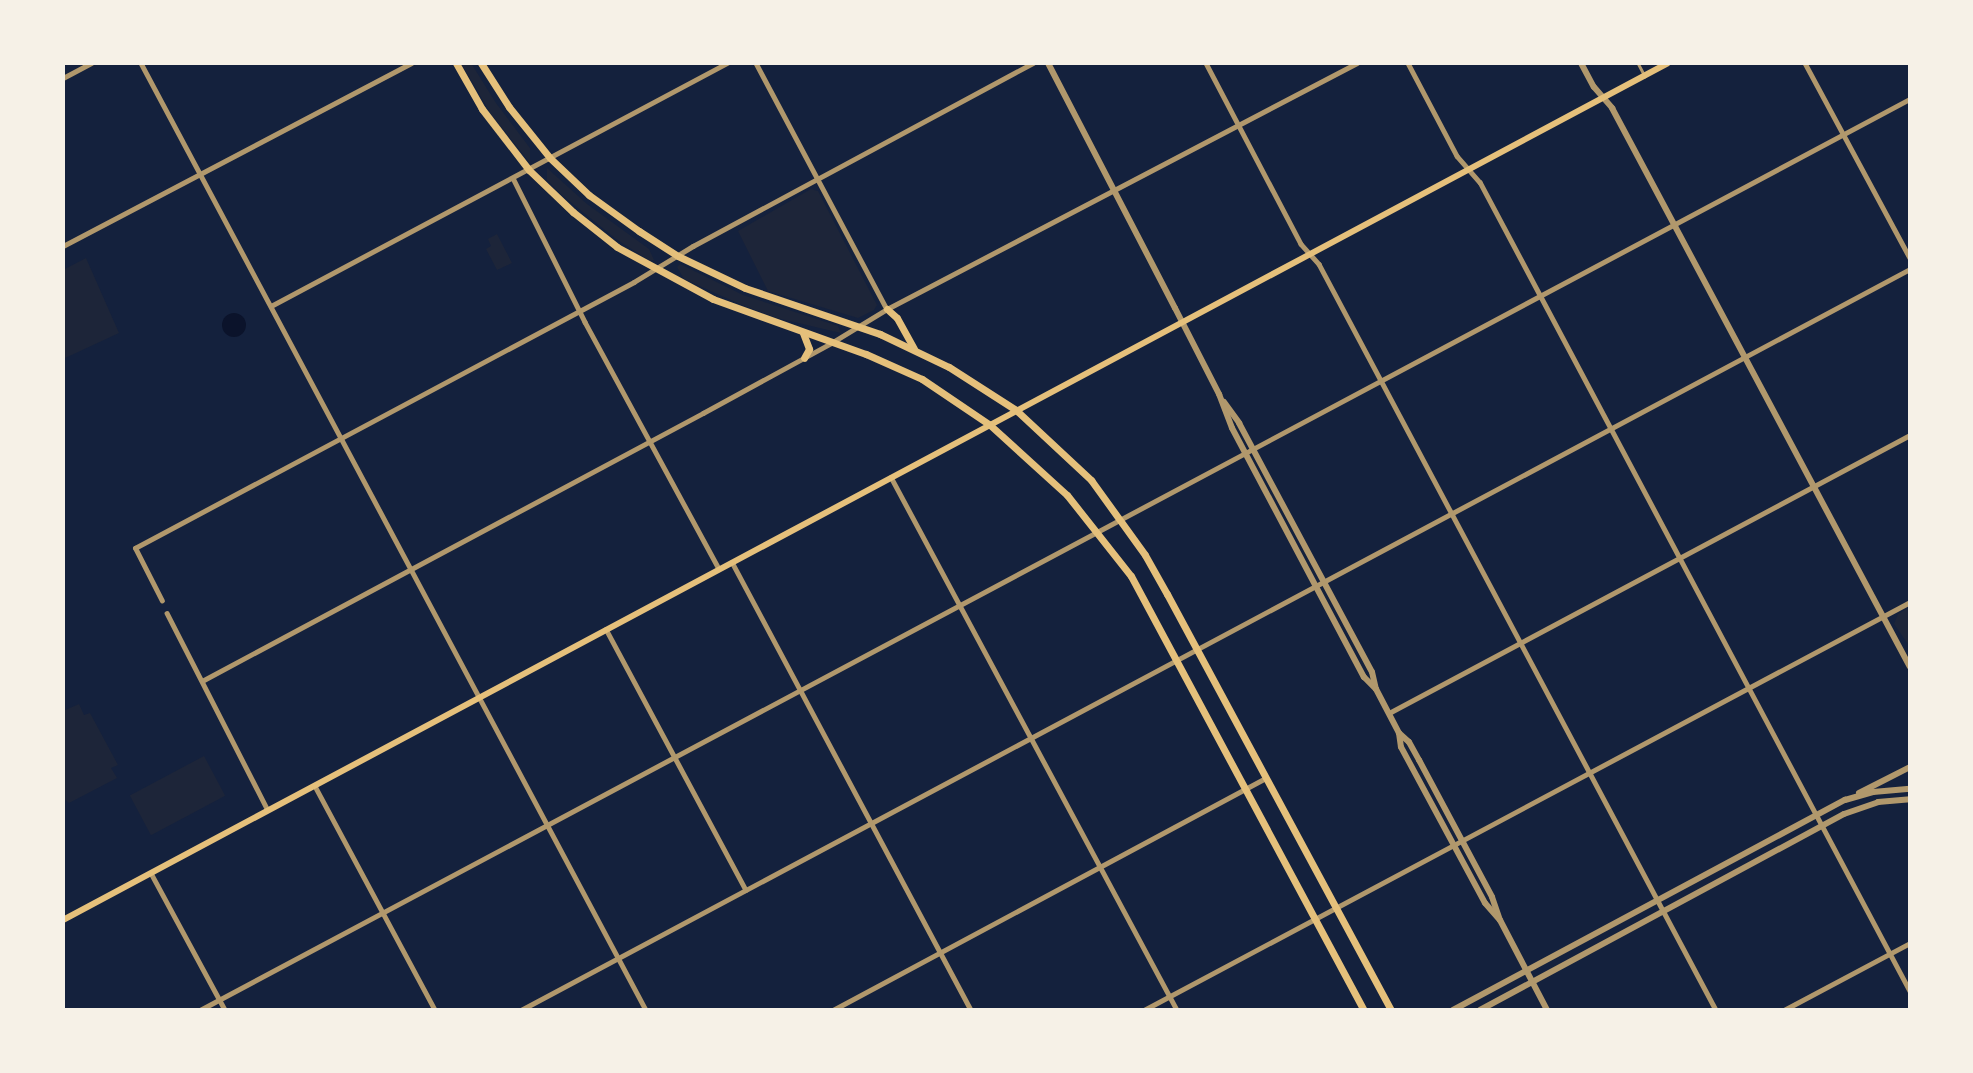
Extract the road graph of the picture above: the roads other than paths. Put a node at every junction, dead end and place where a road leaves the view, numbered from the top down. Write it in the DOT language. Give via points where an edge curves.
graph roads {
  1 [pos="91,63"];
  2 [pos="141,63"];
  3 [pos="411,63"];
  4 [pos="456,63"];
  5 [pos="481,63"];
  6 [pos="727,63"];
  7 [pos="756,63"];
  8 [pos="1033,63"];
  9 [pos="1048,63"];
  10 [pos="1206,63"];
  11 [pos="1357,63"];
  12 [pos="1408,63"];
  13 [pos="1580,63"];
  14 [pos="1638,63"];
  15 [pos="1668,63"];
  16 [pos="1805,63"];
  17 [pos="1645,76"];
  18 [pos="63,78"];
  19 [pos="1603,98"];
  20 [pos="1910,99"];
  21 [pos="1239,126"];
  22 [pos="1844,134"];
  23 [pos="550,158"];
  24 [pos="1469,169"];
  25 [pos="529,170"];
  26 [pos="200,174"];
  27 [pos="513,178"];
  28 [pos="818,179"];
  29 [pos="1115,190"];
  30 [pos="1674,225"];
  31 [pos="63,246"];
  32 [pos="1310,254"];
  33 [pos="678,256"];
  34 [pos="1910,258"];
  35 [pos="1910,269"];
  36 [pos="654,270"];
  37 [pos="1540,296"];
  38 [pos="271,306"];
  39 [pos="887,309"];
  40 [pos="581,310"];
  41 [pos="1182,323"];
  42 [pos="859,326"];
  43 [pos="802,332"];
  44 [pos="833,342"];
  45 [pos="914,349"];
  46 [pos="1745,357"];
  47 [pos="804,358"];
  48 [pos="1381,381"];
  49 [pos="1219,394"];
  50 [pos="1016,410"];
  51 [pos="990,425"];
  52 [pos="1610,429"];
  53 [pos="1910,435"];
  54 [pos="341,438"];
  55 [pos="650,441"];
  56 [pos="1254,449"];
  57 [pos="1245,453"];
  58 [pos="891,477"];
  59 [pos="1814,486"];
  60 [pos="1451,514"];
  61 [pos="1121,520"];
  62 [pos="1098,531"];
  63 [pos="1679,558"];
  64 [pos="732,562"];
  65 [pos="410,568"];
  66 [pos="719,569"];
  67 [pos="1324,582"];
  68 [pos="1316,586"];
  69 [pos="162,601"];
  70 [pos="1910,602"];
  71 [pos="960,605"];
  72 [pos="167,613"];
  73 [pos="1883,616"];
  74 [pos="606,629"];
  75 [pos="1520,643"];
  76 [pos="1197,649"];
  77 [pos="1176,660"];
  78 [pos="1910,667"];
  79 [pos="202,681"];
  80 [pos="1748,688"];
  81 [pos="1376,689"];
  82 [pos="800,690"];
  83 [pos="479,697"];
  84 [pos="1389,713"];
  85 [pos="1399,733"];
  86 [pos="1031,738"];
  87 [pos="674,757"];
  88 [pos="1910,767"];
  89 [pos="1590,773"];
  90 [pos="1266,778"];
  91 [pos="315,785"];
  92 [pos="1245,789"];
  93 [pos="1910,789"];
  94 [pos="1910,799"];
  95 [pos="1845,800"];
  96 [pos="268,810"];
  97 [pos="1817,816"];
  98 [pos="871,823"];
  99 [pos="547,825"];
  100 [pos="1822,825"];
  101 [pos="1462,841"];
  102 [pos="1454,845"];
  103 [pos="1100,867"];
  104 [pos="151,873"];
  105 [pos="746,890"];
  106 [pos="1658,901"];
  107 [pos="1337,907"];
  108 [pos="1662,910"];
  109 [pos="383,913"];
  110 [pos="63,919"];
  111 [pos="1315,919"];
  112 [pos="1500,920"];
  113 [pos="1910,943"];
  114 [pos="940,952"];
  115 [pos="1891,954"];
  116 [pos="618,958"];
  117 [pos="1527,971"];
  118 [pos="1532,981"];
  119 [pos="1910,990"];
  120 [pos="1170,996"];
  121 [pos="1476,997"];
  122 [pos="219,1000"];
  123 [pos="1481,1009"];
  124 [pos="200,1010"];
  125 [pos="225,1010"];
  126 [pos="435,1010"];
  127 [pos="521,1010"];
  128 [pos="646,1010"];
  129 [pos="833,1010"];
  130 [pos="971,1010"];
  131 [pos="1144,1010"];
  132 [pos="1177,1010"];
  133 [pos="1364,1010"];
  134 [pos="1391,1010"];
  135 [pos="1453,1010"];
  136 [pos="1547,1010"];
  137 [pos="1716,1010"];
  138 [pos="1784,1010"];
  1 -- 18 [label="street"];
  2 -- 26 [label="street"];
  3 -- 26 [label="street"];
  4 -- 25 [label="main road" via="482,109"];
  5 -- 23 [label="main road"];
  6 -- 23 [label="street"];
  7 -- 28 [label="street"];
  8 -- 28 [label="street"];
  9 -- 29 [label="street"];
  10 -- 21 [label="street"];
  11 -- 21 [label="street"];
  12 -- 24 [label="street" via="1457,156"];
  13 -- 19 [label="street"];
  14 -- 17 [label="lane"];
  15 -- 17 [label="main road"];
  16 -- 22 [label="street"];
  17 -- 19 [label="main road"];
  19 -- 24 [label="main road"];
  19 -- 30 [label="street"];
  20 -- 22 [label="street"];
  21 -- 29 [label="street"];
  21 -- 32 [label="street" via="1298,240"];
  22 -- 30 [label="street"];
  22 -- 34 [label="street"];
  23 -- 25 [label="street"];
  23 -- 33 [label="main road" via="589,195"];
  24 -- 32 [label="main road"];
  24 -- 37 [label="street"];
  25 -- 27 [label="street"];
  25 -- 36 [label="main road" via="594,230"];
  26 -- 31 [label="street"];
  26 -- 38 [label="street"];
  27 -- 38 [label="street"];
  27 -- 40 [label="street"];
  28 -- 33 [label="street"];
  28 -- 39 [label="street"];
  29 -- 39 [label="street"];
  29 -- 41 [label="street"];
  30 -- 37 [label="street"];
  30 -- 46 [label="street"];
  32 -- 41 [label="main road"];
  32 -- 48 [label="street"];
  33 -- 36 [label="street"];
  33 -- 42 [label="main road" via="745,288"];
  35 -- 46 [label="street"];
  36 -- 40 [label="street"];
  36 -- 43 [label="main road" via="713,299"];
  37 -- 48 [label="street"];
  37 -- 52 [label="street"];
  38 -- 54 [label="street"];
  39 -- 42 [label="street"];
  39 -- 45 [label="main road" via="897,317"];
  40 -- 54 [label="street"];
  40 -- 55 [label="street"];
  41 -- 49 [label="street"];
  41 -- 50 [label="main road"];
  42 -- 44 [label="street"];
  42 -- 45 [label="main road"];
  43 -- 44 [label="main road"];
  43 -- 47 [label="main road" via="809,349"];
  44 -- 47 [label="street"];
  44 -- 51 [label="main road" via="922,379"];
  45 -- 50 [label="main road"];
  46 -- 52 [label="street"];
  46 -- 59 [label="street"];
  47 -- 55 [label="street"];
  48 -- 56 [label="street"];
  48 -- 60 [label="street"];
  49 -- 56 [label="street"];
  49 -- 57 [label="street"];
  50 -- 51 [label="main road"];
  50 -- 61 [label="main road" via="1091,480"];
  51 -- 58 [label="main road"];
  51 -- 62 [label="main road" via="1049,476"];
  52 -- 60 [label="street"];
  52 -- 63 [label="street"];
  53 -- 59 [label="street"];
  54 -- 65 [label="street"];
  54 -- 69 [label="street" via="135,548"];
  55 -- 65 [label="street"];
  55 -- 66 [label="street"];
  56 -- 57 [label="street"];
  56 -- 67 [label="street"];
  57 -- 61 [label="street"];
  57 -- 68 [label="street"];
  58 -- 64 [label="main road"];
  58 -- 71 [label="street"];
  59 -- 63 [label="street"];
  59 -- 73 [label="street"];
  60 -- 67 [label="street"];
  60 -- 75 [label="street"];
  61 -- 62 [label="street"];
  61 -- 76 [label="main road"];
  62 -- 71 [label="street"];
  62 -- 77 [label="main road" via="1131,576"];
  63 -- 75 [label="street"];
  63 -- 80 [label="street"];
  64 -- 66 [label="main road"];
  64 -- 82 [label="street"];
  65 -- 79 [label="street"];
  65 -- 83 [label="street"];
  66 -- 74 [label="main road"];
  67 -- 68 [label="street"];
  67 -- 81 [label="street" via="1372,672"];
  68 -- 76 [label="street"];
  68 -- 81 [label="street" via="1364,677"];
  70 -- 73 [label="street"];
  71 -- 82 [label="street"];
  71 -- 86 [label="street"];
  72 -- 79 [label="street"];
  73 -- 78 [label="street"];
  73 -- 80 [label="street"];
  74 -- 83 [label="main road"];
  74 -- 87 [label="street"];
  75 -- 84 [label="street"];
  75 -- 89 [label="street"];
  76 -- 77 [label="street"];
  76 -- 90 [label="main road"];
  77 -- 86 [label="street"];
  77 -- 92 [label="main road"];
  79 -- 96 [label="street"];
  80 -- 89 [label="street"];
  80 -- 97 [label="street"];
  81 -- 84 [label="street"];
  82 -- 87 [label="street"];
  82 -- 98 [label="street"];
  83 -- 91 [label="main road"];
  83 -- 99 [label="street"];
  84 -- 85 [label="street"];
  85 -- 101 [label="street" via="1409,742"];
  85 -- 102 [label="street" via="1401,747"];
  86 -- 98 [label="street"];
  86 -- 103 [label="street"];
  87 -- 99 [label="street"];
  87 -- 105 [label="street"];
  88 -- 95 [label="street"];
  89 -- 101 [label="street"];
  89 -- 106 [label="street"];
  90 -- 92 [label="street"];
  90 -- 107 [label="main road"];
  91 -- 96 [label="main road"];
  91 -- 109 [label="street"];
  92 -- 103 [label="street"];
  92 -- 111 [label="main road"];
  93 -- 95 [label="street"];
  94 -- 100 [label="street" via="1859,807"];
  95 -- 97 [label="street"];
  96 -- 104 [label="main road"];
  97 -- 100 [label="street"];
  97 -- 106 [label="street"];
  98 -- 105 [label="street"];
  98 -- 114 [label="street"];
  99 -- 109 [label="street"];
  99 -- 116 [label="street"];
  100 -- 108 [label="street"];
  100 -- 115 [label="street"];
  101 -- 102 [label="street"];
  101 -- 112 [label="street"];
  102 -- 107 [label="street"];
  102 -- 112 [label="street" via="1485,903"];
  103 -- 114 [label="street"];
  103 -- 120 [label="street"];
  104 -- 110 [label="main road"];
  104 -- 122 [label="street"];
  105 -- 116 [label="street"];
  106 -- 108 [label="street"];
  106 -- 117 [label="street"];
  107 -- 111 [label="street"];
  107 -- 134 [label="main road"];
  108 -- 118 [label="street"];
  108 -- 137 [label="street"];
  109 -- 122 [label="street"];
  109 -- 126 [label="street"];
  111 -- 120 [label="street"];
  111 -- 133 [label="main road"];
  112 -- 117 [label="street"];
  113 -- 115 [label="street"];
  114 -- 129 [label="street"];
  114 -- 130 [label="street"];
  115 -- 119 [label="street"];
  115 -- 138 [label="street"];
  116 -- 127 [label="street"];
  116 -- 128 [label="street"];
  117 -- 118 [label="street"];
  117 -- 121 [label="street"];
  118 -- 123 [label="street"];
  118 -- 136 [label="street"];
  120 -- 131 [label="street"];
  120 -- 132 [label="street"];
  121 -- 123 [label="street"];
  121 -- 135 [label="street"];
  122 -- 124 [label="street"];
  122 -- 125 [label="street"];
}
